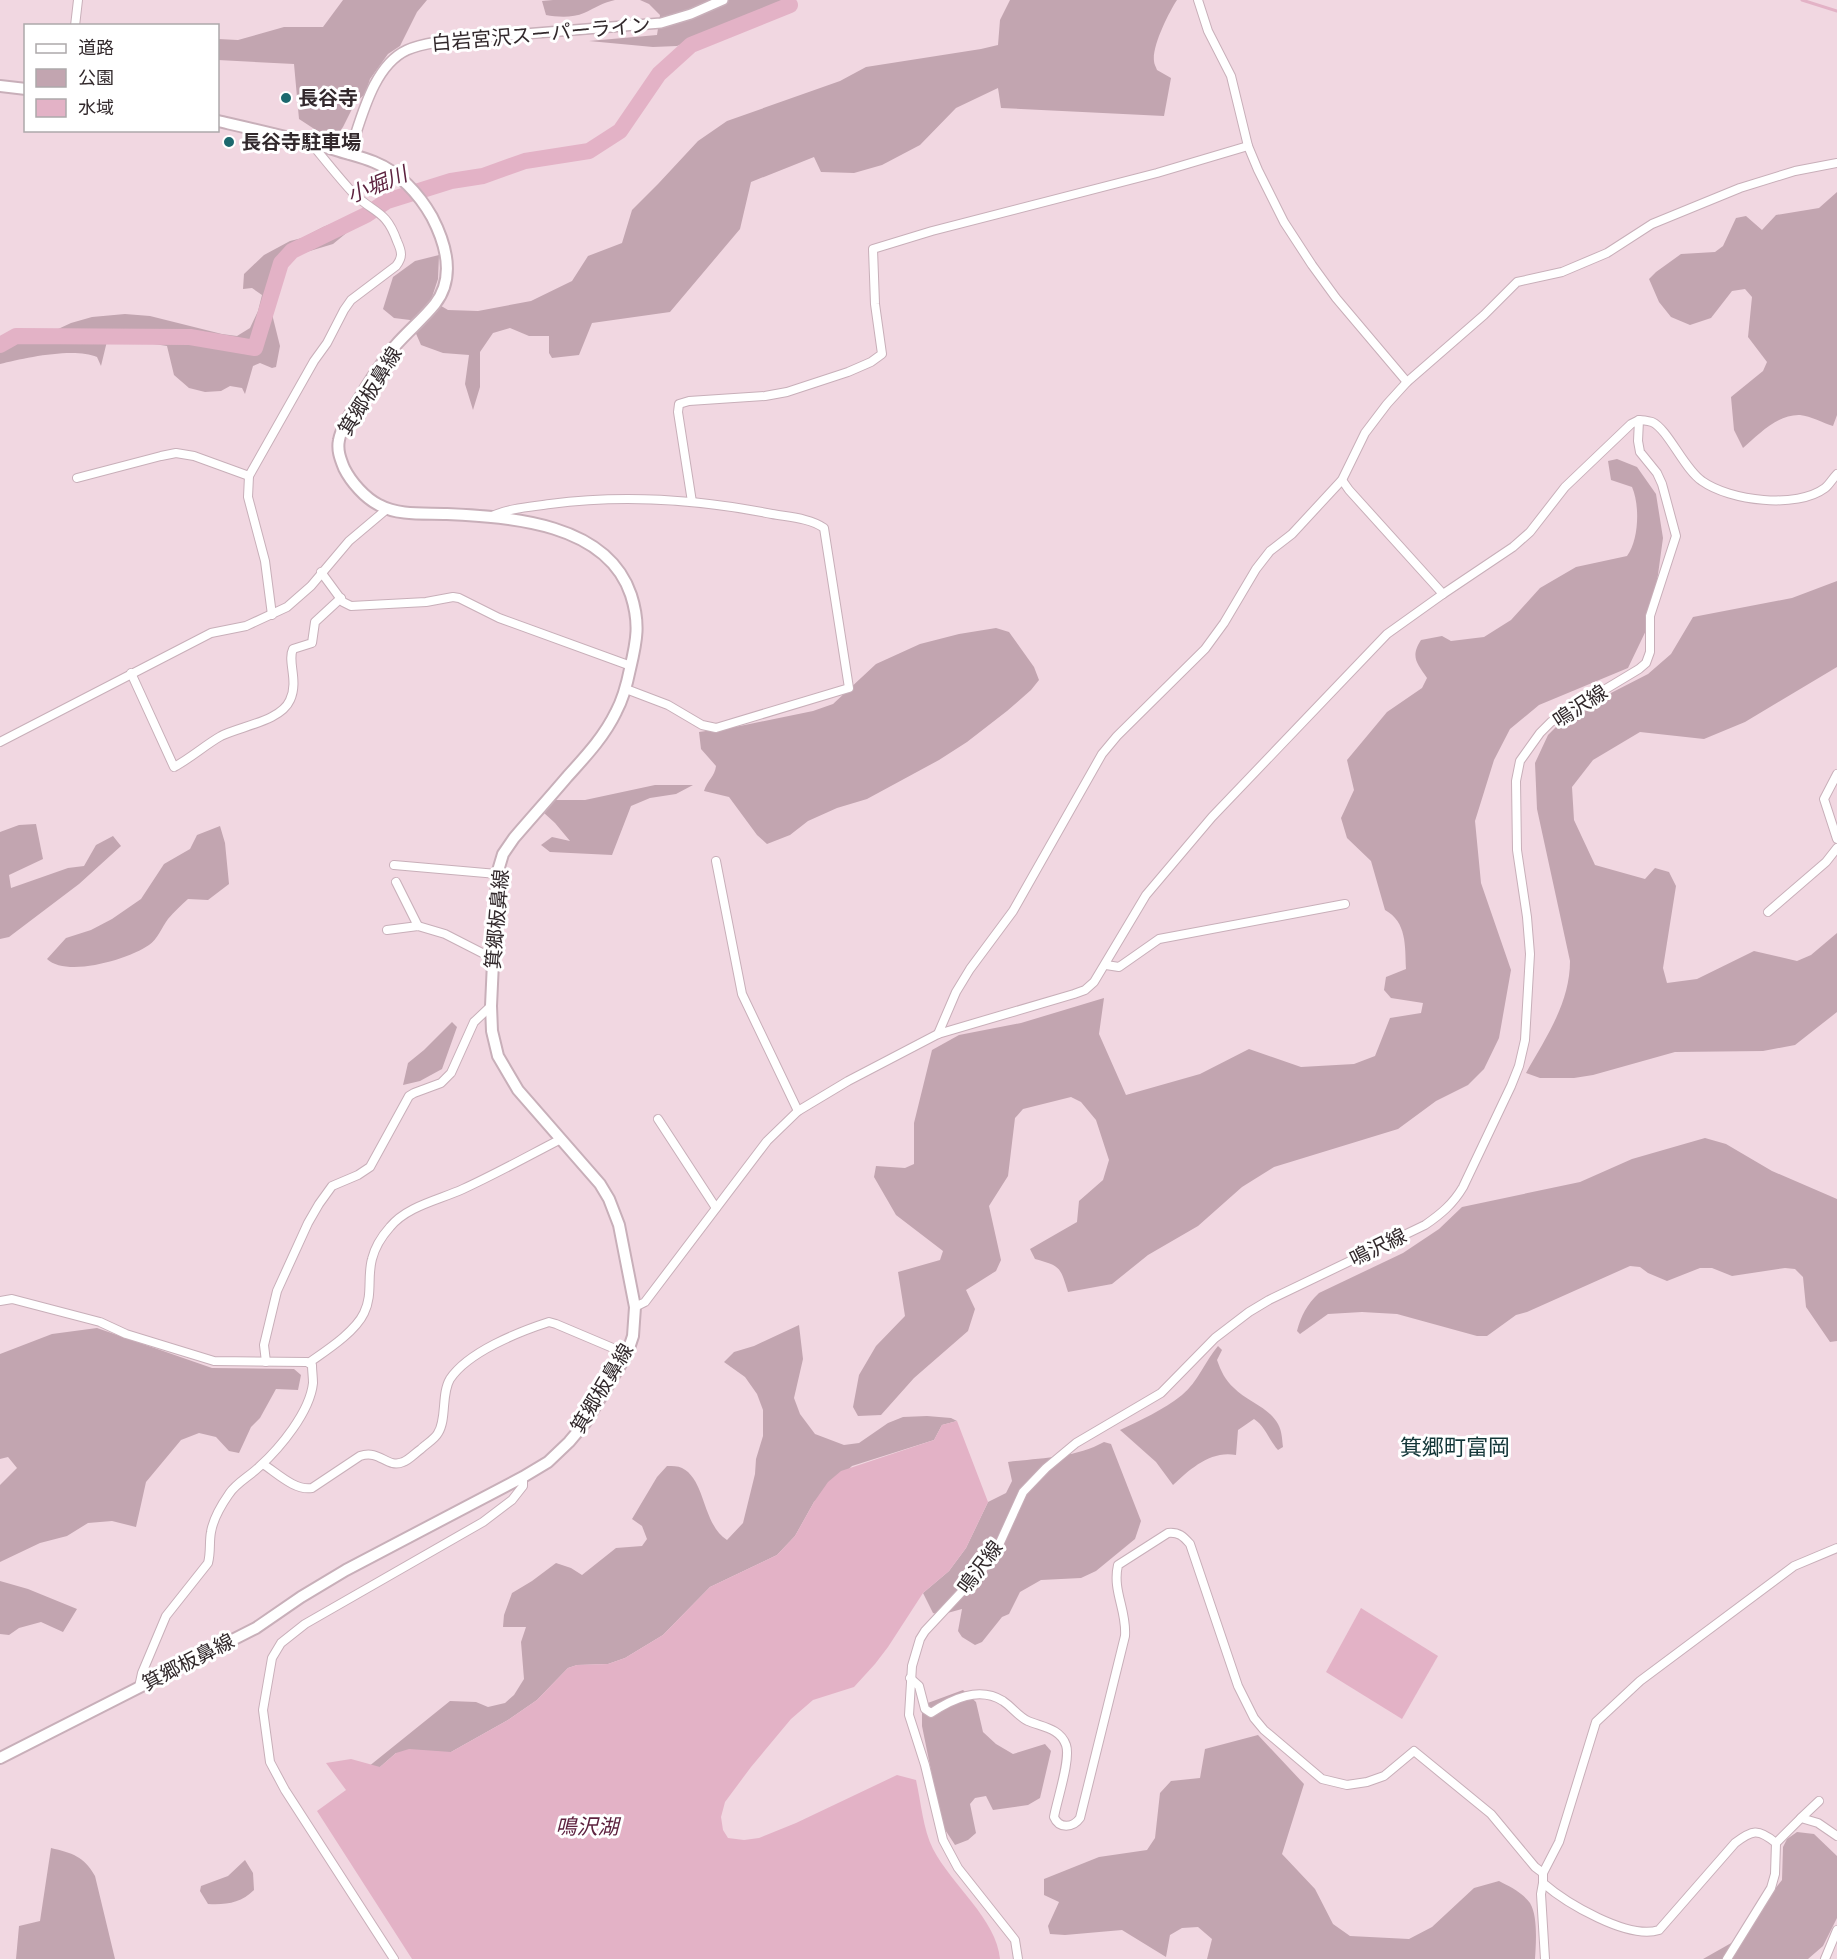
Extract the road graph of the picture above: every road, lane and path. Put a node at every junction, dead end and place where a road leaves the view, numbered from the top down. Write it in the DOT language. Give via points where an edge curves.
graph roads {
  1 [pos="78,0"];
  2 [pos="723,0"];
  3 [pos="1198,0"];
  4 [pos="75,24"];
  5 [pos="0,86"];
  6 [pos="24,89"];
  7 [pos="219,121"];
  8 [pos="311,143"];
  9 [pos="1248,146"];
  10 [pos="349,154"];
  11 [pos="1837,163"];
  12 [pos="1407,382"];
  13 [pos="1639,420"];
  14 [pos="1837,474"];
  15 [pos="249,476"];
  16 [pos="77,478"];
  17 [pos="1342,480"];
  18 [pos="692,502"];
  19 [pos="387,509"];
  20 [pos="492,516"];
  21 [pos="321,572"];
  22 [pos="1443,594"];
  23 [pos="341,598"];
  24 [pos="272,615"];
  25 [pos="631,666"];
  26 [pos="131,673"];
  27 [pos="626,689"];
  28 [pos="0,742"];
  29 [pos="1837,774"];
  30 [pos="1837,839"];
  31 [pos="1837,848"];
  32 [pos="716,861"];
  33 [pos="394,866"];
  34 [pos="497,874"];
  35 [pos="396,882"];
  36 [pos="1345,904"];
  37 [pos="1768,912"];
  38 [pos="418,926"];
  39 [pos="387,930"];
  40 [pos="492,958"];
  41 [pos="1106,965"];
  42 [pos="491,1006"];
  43 [pos="938,1035"];
  44 [pos="798,1111"];
  45 [pos="658,1119"];
  46 [pos="561,1138"];
  47 [pos="716,1208"];
  48 [pos="0,1301"];
  49 [pos="635,1307"];
  50 [pos="627,1354"];
  51 [pos="266,1362"];
  52 [pos="310,1362"];
  53 [pos="263,1464"];
  54 [pos="523,1477"];
  55 [pos="1837,1548"];
  56 [pos="910,1678"];
  57 [pos="139,1687"];
  58 [pos="0,1758"];
  59 [pos="1818,1801"];
  60 [pos="1801,1818"];
  61 [pos="1837,1836"];
  62 [pos="1776,1843"];
  63 [pos="1543,1873"];
  64 [pos="1543,1883"];
  65 [pos="1837,1930"];
  66 [pos="394,1959"];
  67 [pos="1018,1959"];
  68 [pos="1545,1959"];
  69 [pos="1727,1959"];
  70 [pos="1826,1959"];
  1 -- 4 [label="street"];
  2 -- 10 [label="street, 白岩宮沢スーパーライン" via="661,23 418,45 394,57 374,85"];
  3 -- 9 [label="street" via="1208,31 1228,69"];
  5 -- 6 [label="main road"];
  7 -- 8 [label="main road, 箕郷板鼻線"];
  8 -- 10 [label="main road, 箕郷板鼻線"];
  8 -- 15 [label="street" via="354,194 392,226 401,260 351,300"];
  9 -- 12 [label="street" via="1284,222 1312,265"];
  9 -- 18 [label="street" via="873,249 882,354 848,372 787,392 679,404"];
  10 -- 19 [label="main road, 箕郷板鼻線" via="374,162 408,185 429,212 447,262 445,285 439,298 390,353 339,437 338,452 345,471 362,492"];
  11 -- 12 [label="street" via="1740,188 1652,224 1607,253 1562,272 1517,282"];
  12 -- 17 [label="street" via="1365,433"];
  13 -- 14 [label="street" via="1659,427 1702,481 1737,497 1788,500 1806,496 1825,488"];
  13 -- 22 [label="street" via="1565,487 1530,532"];
  13 -- 56 [label="street, 鳴沢線" via="1640,452 1662,484 1676,536 1650,616 1650,652 1639,669 1551,722 1520,761 1516,781 1517,850 1530,954 1525,1040 1511,1086 1463,1187 1454,1202 1425,1225 1249,1312 1215,1338 1161,1394 1076,1443 1046,1468 1023,1492 999,1546 983,1569 925,1631"];
  15 -- 16 [label="street" via="176,453"];
  15 -- 24 [label="street" via="248,496 265,561"];
  17 -- 22 [label="street"];
  17 -- 43 [label="street" via="1292,534 1270,551 1205,649 1102,754 1012,911 956,992"];
  18 -- 20 [label="street" via="592,499 518,508"];
  18 -- 27 [label="street" via="782,515 824,528 849,688 716,728"];
  19 -- 20 [label="main road, 箕郷板鼻線"];
  19 -- 21 [label="street" via="349,541"];
  20 -- 25 [label="main road, 箕郷板鼻線" via="575,536 611,560 629,590 635,612 637,640"];
  21 -- 23 [label="street"];
  21 -- 24 [label="street" via="311,586"];
  22 -- 41 [label="street" via="1387,634 1212,817 1146,895"];
  23 -- 25 [label="street" via="351,606 459,598 499,618"];
  23 -- 26 [label="street" via="315,622 312,643 292,649 293,691 287,706 274,716 223,735 174,767"];
  24 -- 26 [label="street" via="246,626 211,633"];
  25 -- 27 [label="main road, 箕郷板鼻線"];
  26 -- 28 [label="street"];
  27 -- 34 [label="main road, 箕郷板鼻線" via="616,713 595,744 514,838 503,854"];
  29 -- 30 [label="street" via="1824,799"];
  31 -- 37 [label="street"];
  32 -- 44 [label="street" via="742,994"];
  33 -- 34 [label="street"];
  34 -- 40 [label="main road, 箕郷板鼻線"];
  35 -- 38 [label="street"];
  36 -- 41 [label="street" via="1159,939 1119,967"];
  38 -- 39 [label="street"];
  38 -- 40 [label="street" via="445,934"];
  40 -- 42 [label="main road, 箕郷板鼻線"];
  41 -- 43 [label="street" via="1084,990"];
  42 -- 46 [label="main road, 箕郷板鼻線" via="494,1044 504,1070"];
  42 -- 51 [label="street" via="474,1022 452,1073 441,1083 409,1096 370,1167 332,1186 319,1204 278,1291 265,1336"];
  43 -- 44 [label="street"];
  44 -- 47 [label="street" via="767,1141"];
  45 -- 47 [label="street"];
  46 -- 49 [label="main road, 箕郷板鼻線" via="600,1184 613,1207"];
  46 -- 52 [label="street" via="392,1224 372,1258 370,1295 364,1313 335,1344"];
  47 -- 49 [label="street" via="645,1302"];
  48 -- 51 [label="street" via="12,1299 100,1322 214,1361"];
  49 -- 50 [label="main road, 箕郷板鼻線"];
  50 -- 53 [label="street" via="549,1322 482,1350 450,1379 438,1435 405,1462 392,1464 368,1453 306,1489"];
  50 -- 54 [label="main road, 箕郷板鼻線" via="569,1442 548,1462"];
  51 -- 52 [label="street"];
  52 -- 53 [label="street" via="313,1383 309,1399 284,1440"];
  53 -- 57 [label="street" via="227,1497 212,1527 208,1563 166,1616"];
  54 -- 57 [label="main road, 箕郷板鼻線" via="345,1570 256,1628"];
  54 -- 66 [label="street" via="523,1486 512,1500 483,1522 305,1624 281,1643 272,1658 263,1710 270,1762"];
  55 -- 63 [label="street" via="1794,1566 1640,1680 1596,1722 1559,1842"];
  56 -- 63 [label="street" via="919,1686 925,1709 931,1713 973,1694 990,1694 1027,1720 1060,1734 1067,1760 1054,1817 1063,1826 1077,1823 1125,1636 1115,1577 1118,1565 1175,1532 1190,1544 1238,1686 1264,1730 1322,1779 1347,1785 1384,1776 1414,1751 1491,1814"];
  56 -- 67 [label="street, 鳴沢線" via="909,1715 943,1840 958,1868 1015,1940"];
  57 -- 58 [label="main road, 箕郷板鼻線"];
  59 -- 60 [label="street"];
  60 -- 61 [label="street" via="1818,1823"];
  60 -- 62 [label="street"];
  62 -- 64 [label="street" via="1767,1835 1747,1834 1659,1930 1652,1932 1634,1931 1609,1922 1560,1898"];
  62 -- 69 [label="street" via="1771,1888"];
  63 -- 64 [label="street"];
  64 -- 68 [label="street"];
  65 -- 70 [label="street"];
}
